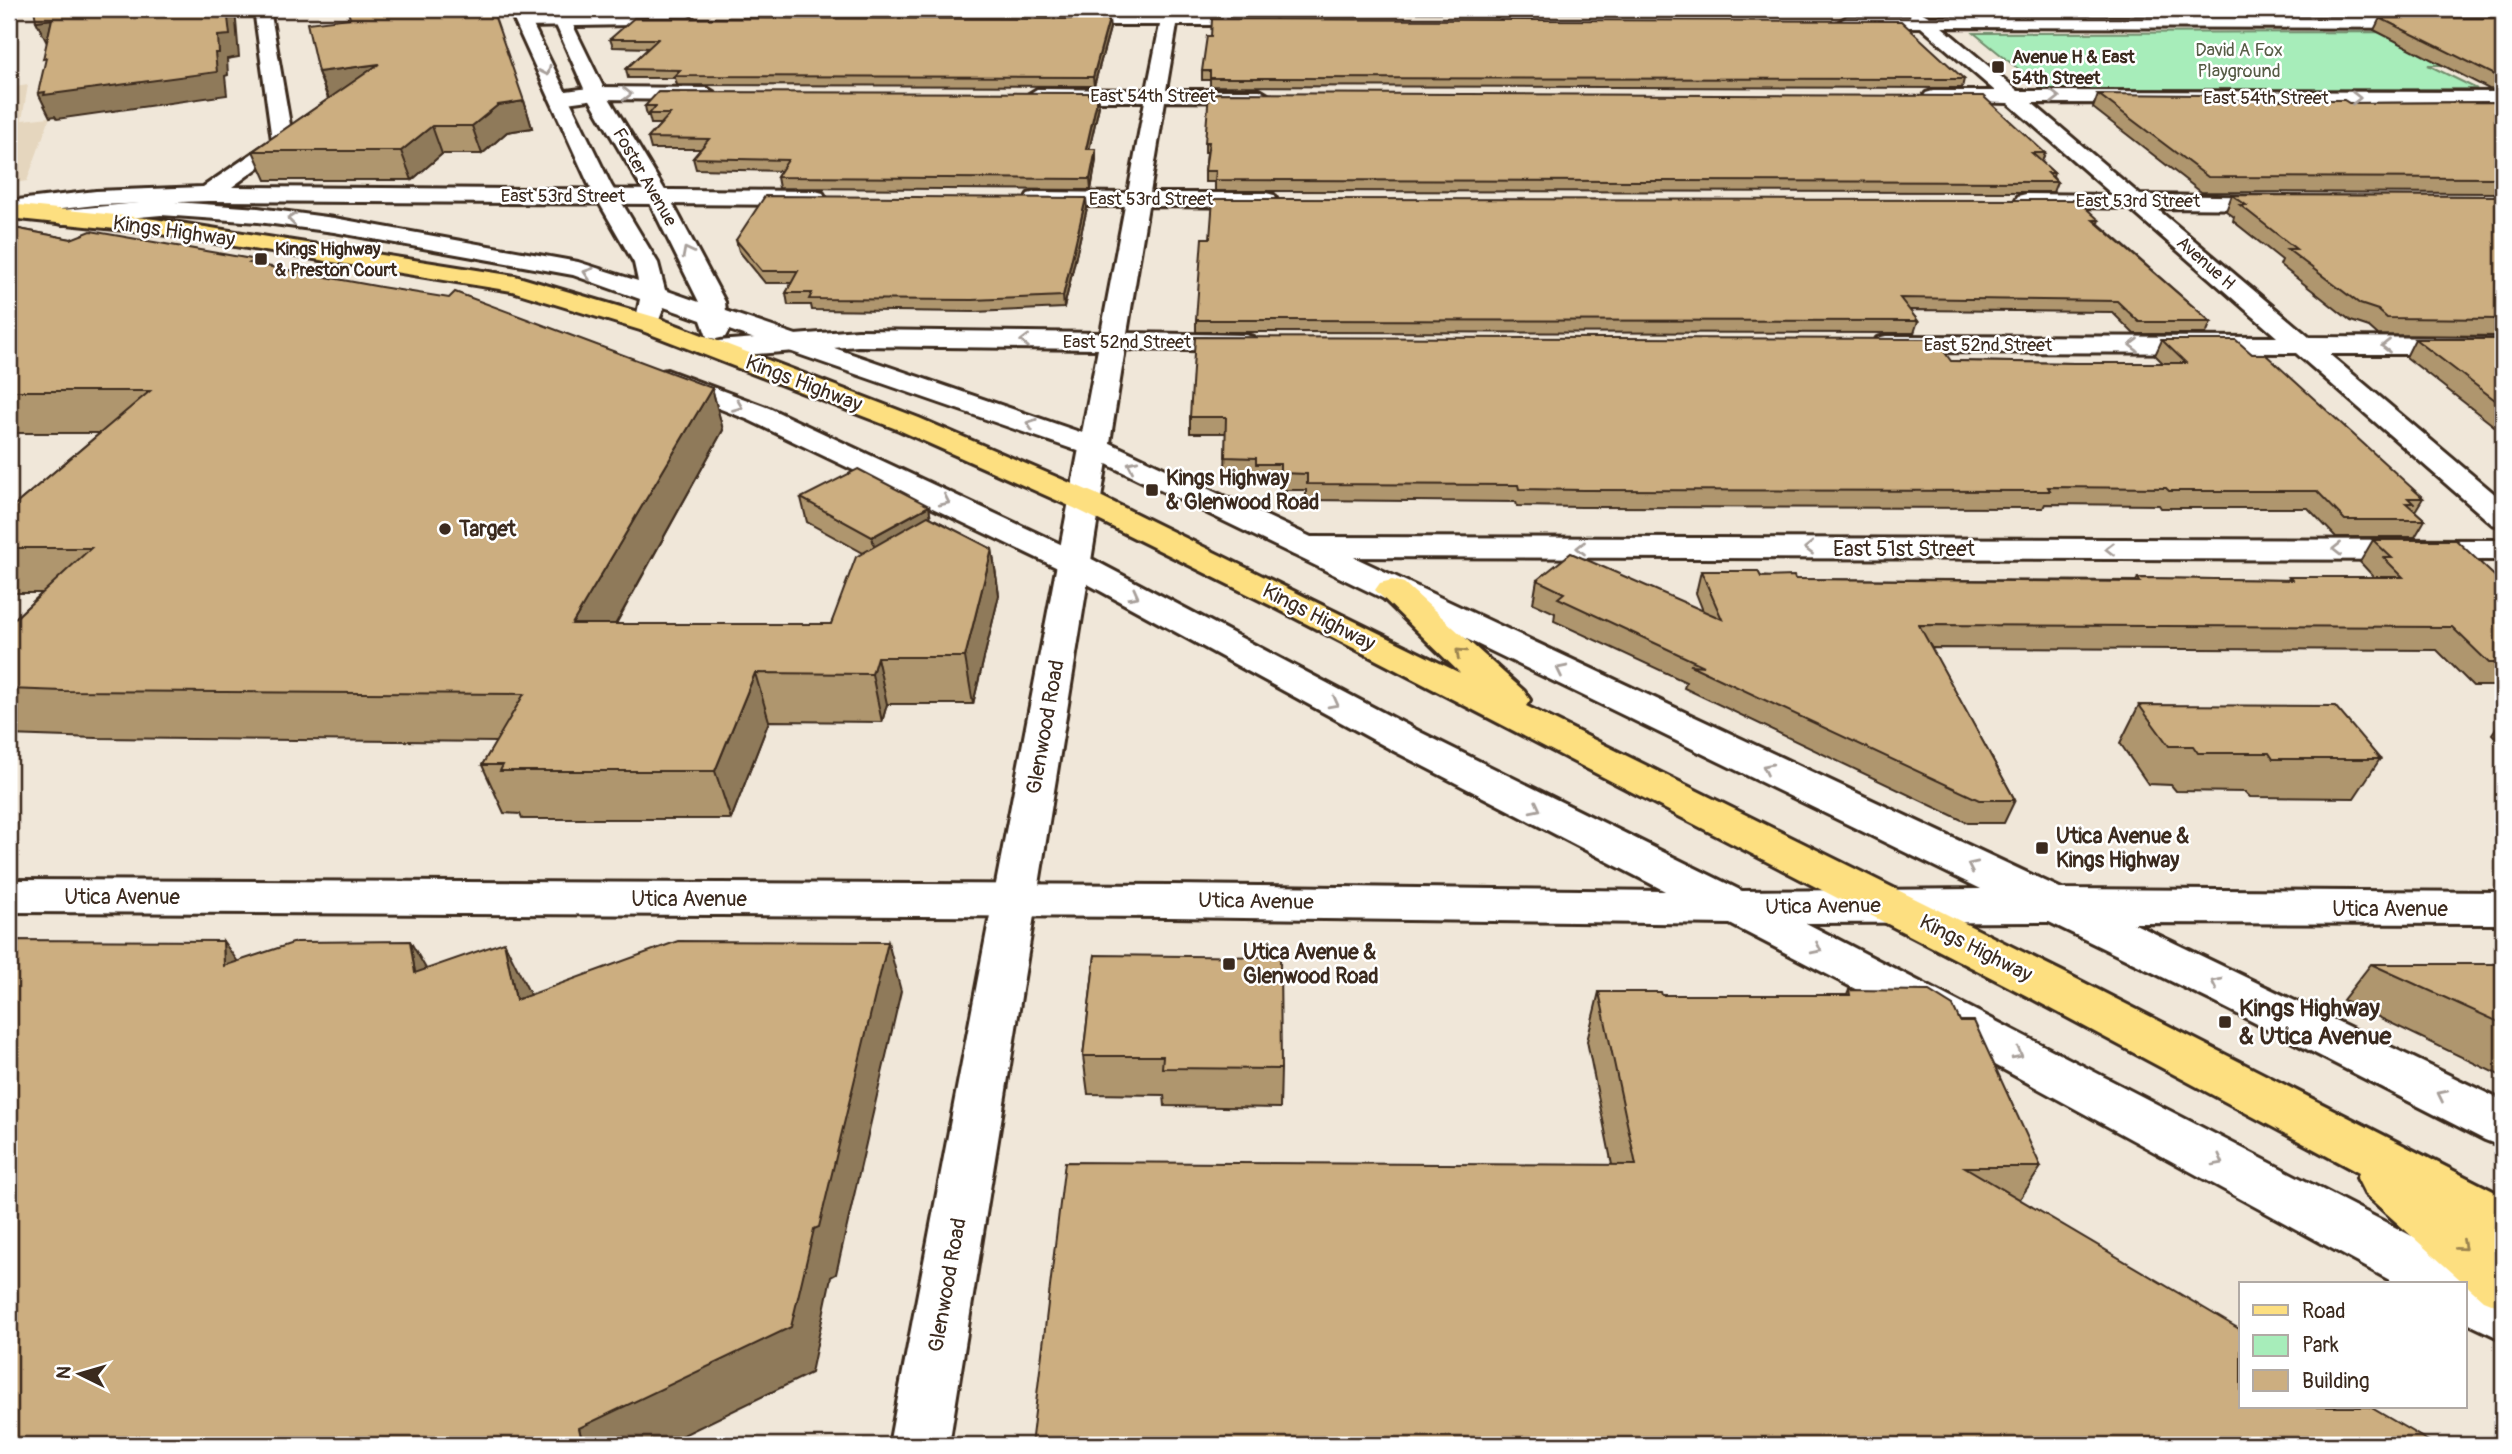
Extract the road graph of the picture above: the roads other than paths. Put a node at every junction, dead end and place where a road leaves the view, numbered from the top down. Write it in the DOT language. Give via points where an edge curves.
graph roads {
  1 [pos="262,9"];
  2 [pos="561,14"];
  3 [pos="1170,14"];
  4 [pos="520,15"];
  5 [pos="1917,15"];
  6 [pos="707,19"];
  7 [pos="1033,20"];
  8 [pos="1289,20"];
  9 [pos="1825,22"];
  10 [pos="2503,23"];
  11 [pos="596,93"];
  12 [pos="731,94"];
  13 [pos="1015,95"];
  14 [pos="1156,96"];
  15 [pos="1283,96"];
  16 [pos="1910,97"];
  17 [pos="2012,97"];
  18 [pos="559,98"];
  19 [pos="2503,98"];
  20 [pos="208,194"];
  21 [pos="391,195"];
  22 [pos="606,197"];
  23 [pos="659,197"];
  24 [pos="841,198"];
  25 [pos="1020,198"];
  26 [pos="1138,199"];
  27 [pos="1292,200"];
  28 [pos="2000,201"];
  29 [pos="2134,201"];
  30 [pos="2309,202"];
  31 [pos="9,209"];
  32 [pos="63,217"];
  33 [pos="334,225"];
  34 [pos="312,278"];
  35 [pos="653,294"];
  36 [pos="715,314"];
  37 [pos="649,324"];
  38 [pos="791,342"];
  39 [pos="1113,342"];
  40 [pos="1266,343"];
  41 [pos="1865,344"];
  42 [pos="2303,346"];
  43 [pos="2503,346"];
  44 [pos="718,349"];
  45 [pos="642,369"];
  46 [pos="1095,447"];
  47 [pos="1085,501"];
  48 [pos="2503,517"];
  49 [pos="1304,547"];
  50 [pos="2503,550"];
  51 [pos="1073,563"];
  52 [pos="1392,590"];
  53 [pos="1546,732"];
  54 [pos="9,896"];
  55 [pos="1014,900"];
  56 [pos="1891,905"];
  57 [pos="2056,906"];
  58 [pos="1734,908"];
  59 [pos="2503,908"];
  60 [pos="2503,1125"];
  61 [pos="2337,1137"];
  62 [pos="2503,1223"];
  63 [pos="2446,1282"];
  64 [pos="2503,1282"];
  65 [pos="2466,1293"];
  66 [pos="2503,1313"];
  67 [pos="919,1445"];
  1 -- 20 [label="street" via="283,142"];
  2 -- 4 [label="street"];
  2 -- 6 [label="street"];
  2 -- 11 [label="street, Foster Avenue"];
  3 -- 7 [label="street"];
  3 -- 8 [label="street"];
  3 -- 14 [label="street, Glenwood Road"];
  4 -- 18 [label="street, Foster Avenue, one-way"];
  5 -- 9 [label="street"];
  5 -- 10 [label="street"];
  5 -- 17 [label="street, Avenue H"];
  11 -- 12 [label="street, one-way"];
  11 -- 18 [label="street"];
  11 -- 23 [label="street, Foster Avenue"];
  13 -- 14 [label="street, East 54th Street"];
  14 -- 15 [label="street, East 54th Street"];
  14 -- 26 [label="street, Glenwood Road"];
  16 -- 17 [label="street, East 54th Street"];
  17 -- 19 [label="street, East 54th Street, one-way"];
  17 -- 29 [label="street, Avenue H"];
  18 -- 22 [label="street, Foster Avenue"];
  20 -- 21 [label="street, East 53rd Street"];
  20 -- 31 [label="street, East 53rd Street" via="96,198"];
  21 -- 22 [label="street, East 53rd Street"];
  21 -- 33 [label="street"];
  22 -- 23 [label="street, East 53rd Street"];
  22 -- 35 [label="street, Foster Avenue" via="646,263"];
  23 -- 24 [label="street, East 53rd Street"];
  36 -- 23 [label="street, Foster Avenue, one-way"];
  25 -- 26 [label="street, East 53rd Street"];
  26 -- 27 [label="street, East 53rd Street"];
  26 -- 39 [label="street, Glenwood Road"];
  28 -- 29 [label="street, East 53rd Street"];
  29 -- 30 [label="street, East 53rd Street"];
  29 -- 42 [label="street, Avenue H"];
  31 -- 32 [label="main road, Kings Highway"];
  33 -- 32 [label="street, Kings Highway, one-way" via="161,208"];
  32 -- 34 [label="street, Kings Highway" via="104,239"];
  32 -- 37 [label="main road, Kings Highway" via="154,226 516,284"];
  35 -- 33 [label="street, Kings Highway, one-way" via="578,269 523,257"];
  35 -- 36 [label="street, Kings Highway"];
  35 -- 37 [label="street, Foster Avenue"];
  36 -- 38 [label="street, Kings Highway"];
  36 -- 44 [label="street, Foster Avenue"];
  37 -- 44 [label="main road, Kings Highway"];
  39 -- 38 [label="street, East 52nd Street, one-way" via="858,338"];
  38 -- 44 [label="street, East 52nd Street"];
  46 -- 38 [label="street, Kings Highway, one-way"];
  39 -- 40 [label="street, East 52nd Street"];
  39 -- 46 [label="street, Glenwood Road"];
  42 -- 41 [label="street, East 52nd Street, one-way"];
  43 -- 42 [label="street, East 52nd Street, one-way"];
  42 -- 48 [label="street, Avenue H"];
  44 -- 47 [label="main road, Kings Highway" via="909,424"];
  45 -- 51 [label="street, one-way" via="759,414"];
  46 -- 47 [label="street, Glenwood Road"];
  49 -- 46 [label="street, Kings Highway, one-way"];
  47 -- 51 [label="street, Glenwood Road"];
  47 -- 53 [label="main road, Kings Highway"];
  50 -- 49 [label="street, East 51st Street, one-way"];
  49 -- 52 [label="street, Kings Highway"];
  51 -- 55 [label="street, Glenwood Road"];
  51 -- 58 [label="street, one-way" via="1408,743"];
  53 -- 52 [label="main road, one-way"];
  57 -- 52 [label="street, Kings Highway, one-way"];
  53 -- 56 [label="main road, Kings Highway"];
  54 -- 55 [label="street, Utica Avenue"];
  55 -- 58 [label="street, Utica Avenue"];
  55 -- 67 [label="street, Glenwood Road"];
  56 -- 57 [label="street, Utica Avenue"];
  56 -- 58 [label="street, Utica Avenue"];
  56 -- 61 [label="main road, Kings Highway"];
  57 -- 59 [label="street, Utica Avenue"];
  60 -- 57 [label="street, Kings Highway, one-way"];
  58 -- 63 [label="street, one-way" via="1881,981"];
  61 -- 62 [label="main road, Kings Highway"];
  61 -- 64 [label="main road, one-way"];
  65 -- 66 [label="street"];
}
